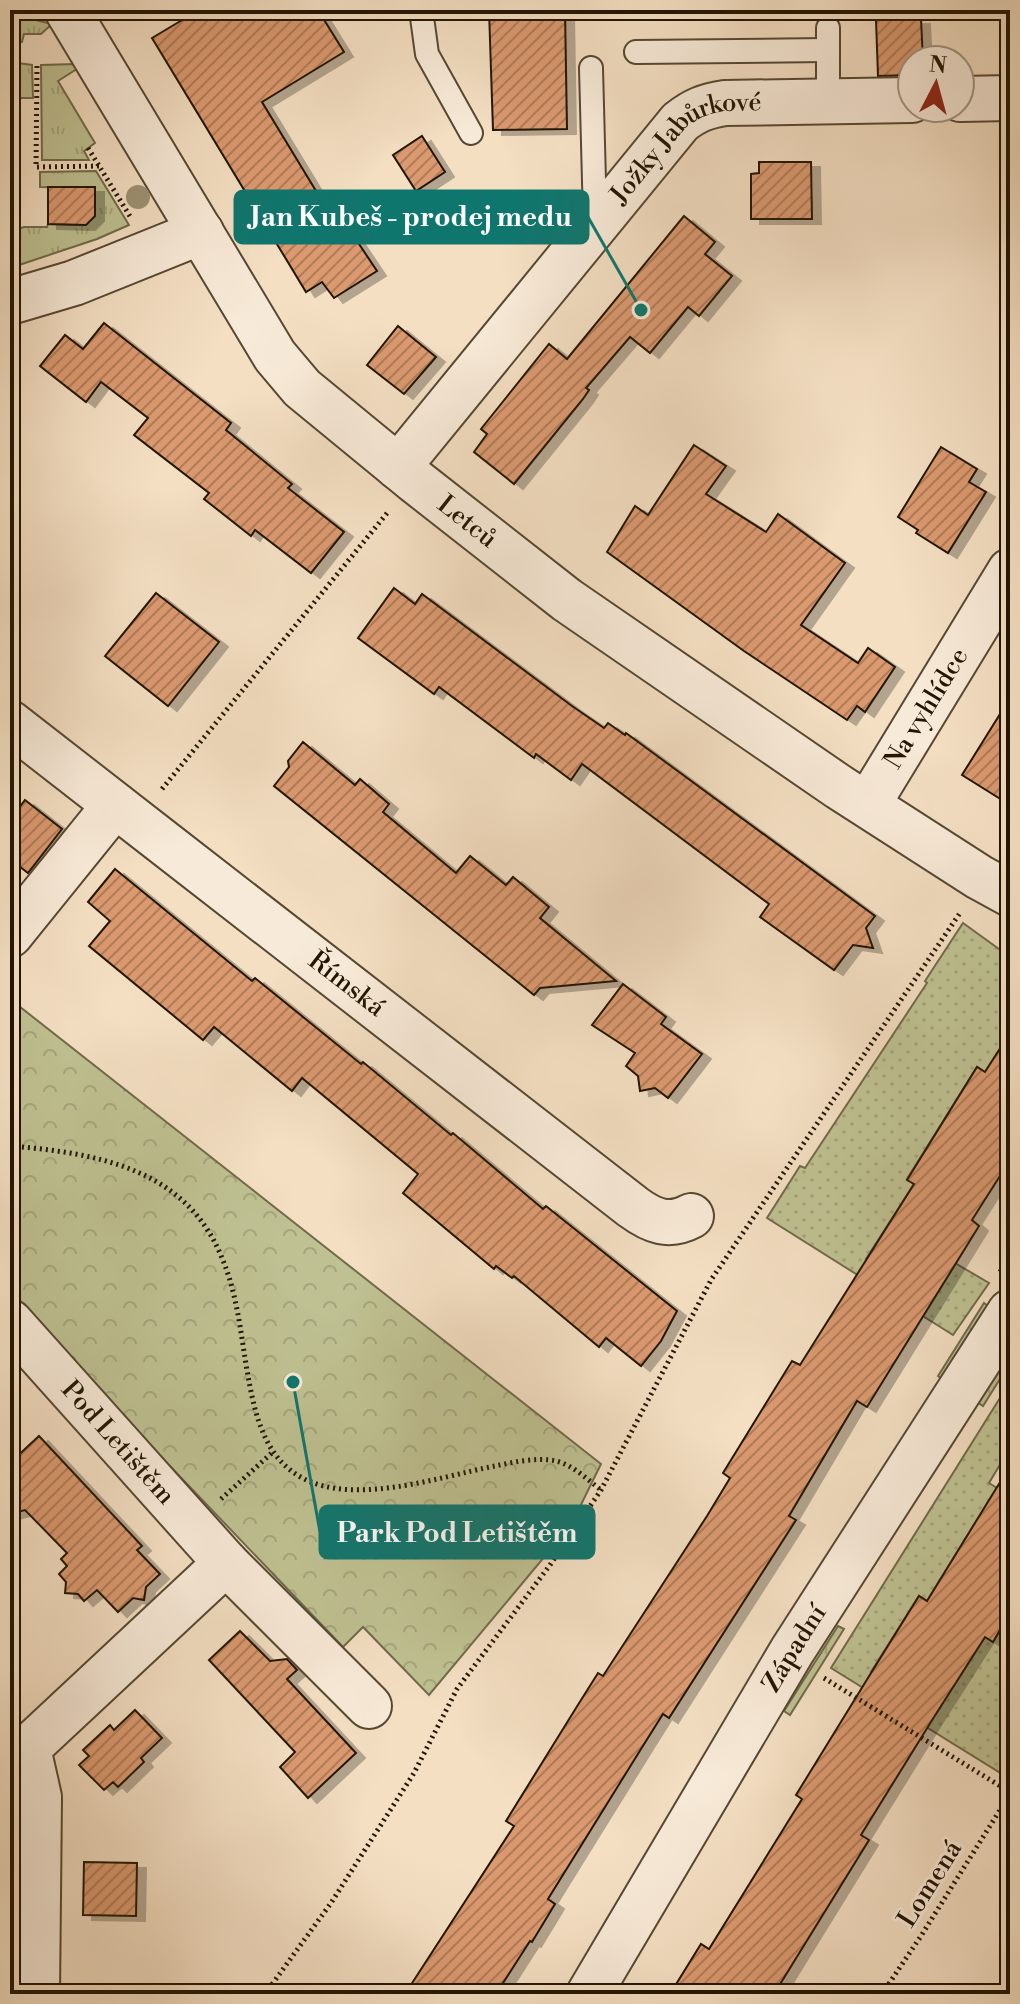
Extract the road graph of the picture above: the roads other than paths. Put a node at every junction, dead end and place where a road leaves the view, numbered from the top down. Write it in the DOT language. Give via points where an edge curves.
graph roads {
  1 [pos="67,10"];
  2 [pos="421,10"];
  3 [pos="636,52"];
  4 [pos="591,68"];
  5 [pos="1010,98"];
  6 [pos="976,99"];
  7 [pos="896,100"];
  8 [pos="828,101"];
  9 [pos="471,133"];
  10 [pos="595,228"];
  11 [pos="201,232"];
  12 [pos="10,302"];
  13 [pos="406,473"];
  14 [pos="1002,557"];
  15 [pos="10,723"];
  16 [pos="868,804"];
  17 [pos="125,814"];
  18 [pos="994,885"];
  19 [pos="10,935"];
  20 [pos="691,1216"];
  21 [pos="1010,1312"];
  22 [pos="10,1322"];
  23 [pos="226,1563"];
  24 [pos="369,1706"];
  25 [pos="19,1740"];
  26 [pos="37,1994"];
  27 [pos="589,1994"];
  1 -- 11 [label="street, Letců"];
  2 -- 9 [label="lane" via="427,54"];
  3 -- 8 [label="lane" via="827,39"];
  4 -- 10 [label="lane"];
  5 -- 6 [label="street"];
  7 -- 8 [label="street, Jožky Jabůrkové"];
  8 -- 10 [label="street, Jožky Jabůrkové" via="725,103 692,112"];
  10 -- 13 [label="street, Jožky Jabůrkové"];
  11 -- 12 [label="street" via="74,283"];
  11 -- 13 [label="street, Letců" via="286,372"];
  13 -- 16 [label="street, Letců" via="567,600"];
  14 -- 16 [label="street, Na vyhlídce"];
  15 -- 17 [label="street, Římská"];
  16 -- 18 [label="street, Letců"];
  17 -- 19 [label="street"];
  17 -- 20 [label="street, Římská" via="645,1216 670,1223"];
  21 -- 27 [label="street, Západní" via="792,1651"];
  22 -- 23 [label="street, Pod Letištěm"];
  23 -- 24 [label="street, Pod Letištěm"];
  23 -- 25 [label="street"];
  25 -- 26 [label="street" via="39,1797"];
}
